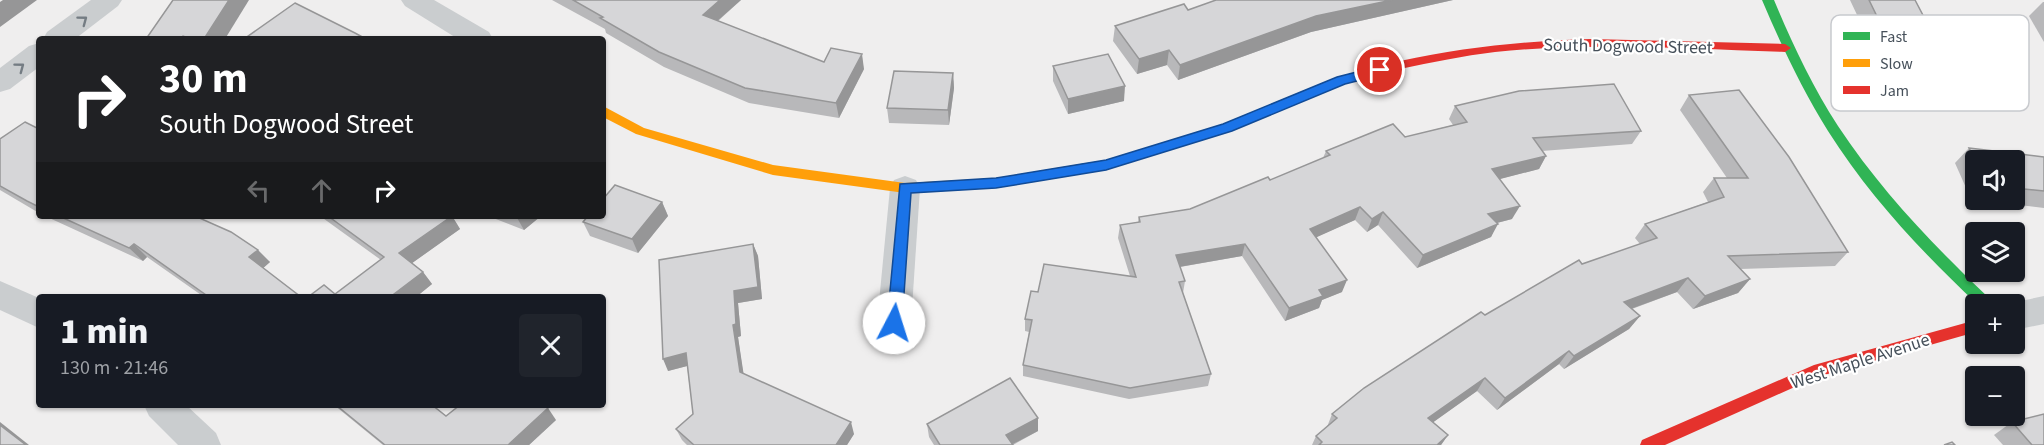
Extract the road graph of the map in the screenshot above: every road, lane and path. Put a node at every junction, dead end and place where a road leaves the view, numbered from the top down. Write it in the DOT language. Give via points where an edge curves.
graph roads {
  1 [pos="109,0"];
  2 [pos="414,0"];
  3 [pos="1768,0"];
  4 [pos="61,36"];
  5 [pos="474,36"];
  6 [pos="1785,48"];
  7 [pos="36,55"];
  8 [pos="0,82"];
  9 [pos="606,113"];
  10 [pos="905,188"];
  11 [pos="1974,294"];
  12 [pos="0,295"];
  13 [pos="2044,310"];
  14 [pos="36,313"];
  15 [pos="2025,314"];
  16 [pos="894,323"];
  17 [pos="1965,329"];
  18 [pos="165,408"];
  19 [pos="203,445"];
  20 [pos="1648,445"];
  4 -- 1 [label="street, one-way"];
  2 -- 5 [label="street"];
  3 -- 6 [label="street"];
  6 -- 10 [label="street, South Dogwood Street" via="1553,43 1439,56 1341,80 1227,128 1106,165 996,183"];
  6 -- 11 [label="street" via="1824,120 1882,201"];
  8 -- 7 [label="street, one-way"];
  9 -- 10 [label="street, South Dogwood Street" via="640,132 773,170"];
  10 -- 16 [label="street"];
  12 -- 14 [label="street"];
  13 -- 15 [label="street"];
  17 -- 20 [label="street, West Maple Avenue" via="1814,371"];
  18 -- 19 [label="street"];
}
